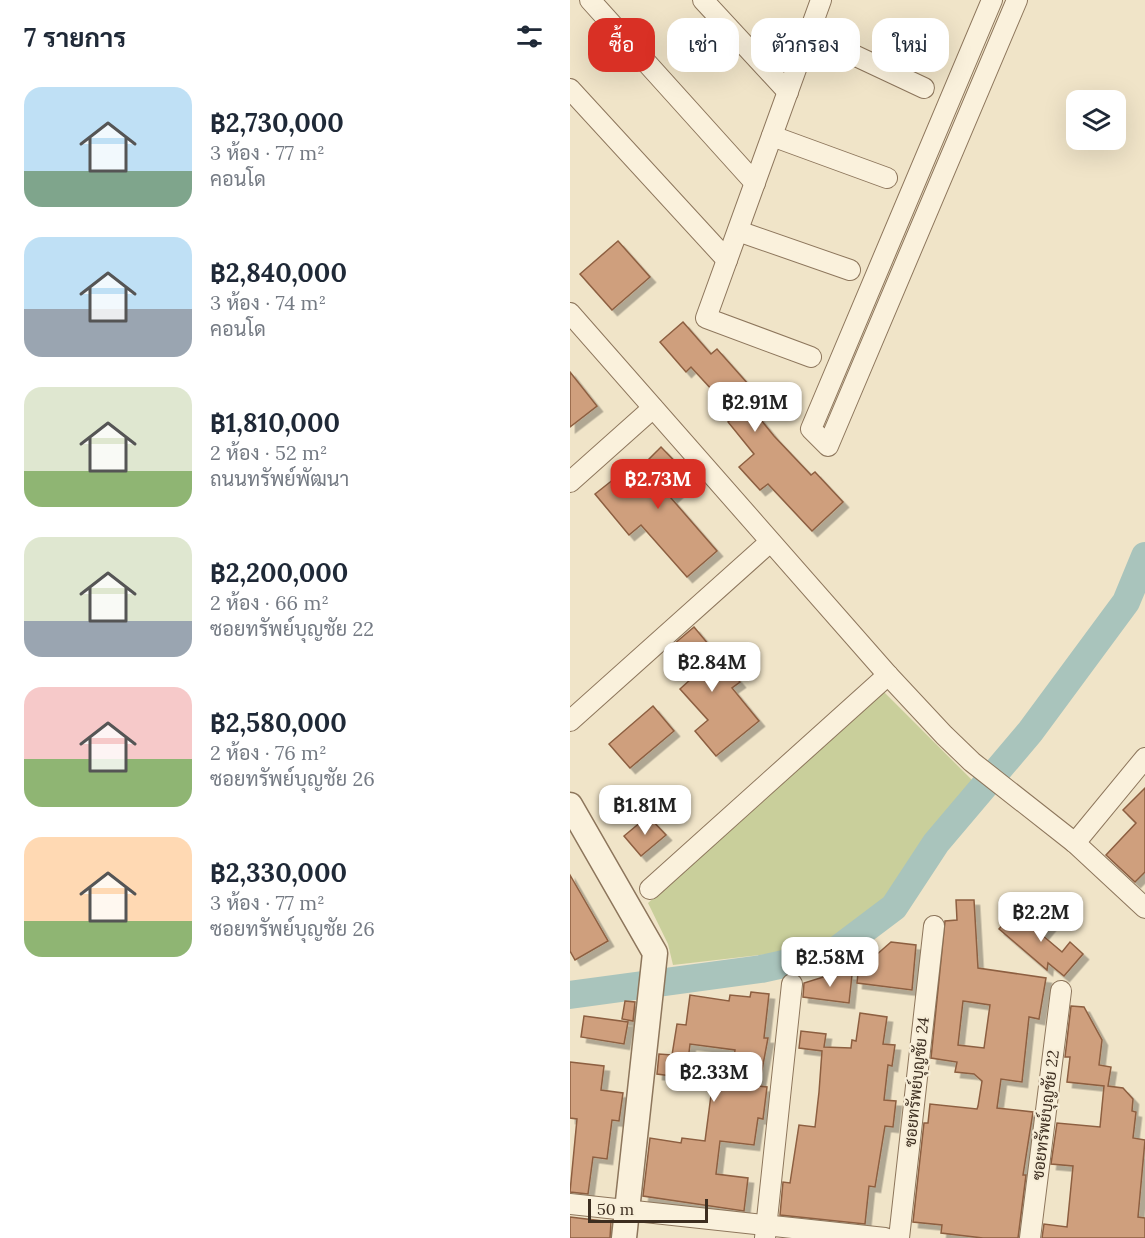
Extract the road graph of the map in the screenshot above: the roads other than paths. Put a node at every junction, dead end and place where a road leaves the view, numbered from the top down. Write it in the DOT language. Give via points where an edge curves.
graph roads {
  1 [pos="590,0"];
  2 [pos="703,0"];
  3 [pos="821,0"];
  4 [pos="992,0"];
  5 [pos="1017,0"];
  6 [pos="815,18"];
  7 [pos="860,58"];
  8 [pos="795,72"];
  9 [pos="924,87"];
  10 [pos="570,89"];
  11 [pos="788,92"];
  12 [pos="772,136"];
  13 [pos="887,178"];
  14 [pos="754,183"];
  15 [pos="738,231"];
  16 [pos="727,260"];
  17 [pos="850,270"];
  18 [pos="570,313"];
  19 [pos="811,357"];
  20 [pos="653,408"];
  21 [pos="570,482"];
  22 [pos="770,542"];
  23 [pos="888,675"];
  24 [pos="570,721"];
  25 [pos="1145,758"];
  26 [pos="570,805"];
  27 [pos="1075,843"];
  28 [pos="650,889"];
  29 [pos="1145,909"];
  30 [pos="934,926"];
  31 [pos="792,984"];
  32 [pos="1061,991"];
  33 [pos="570,1204"];
  34 [pos="627,1210"];
  35 [pos="766,1231"];
  36 [pos="624,1238"];
  37 [pos="885,1238"];
  38 [pos="899,1238"];
  39 [pos="1030,1238"];
  1 -- 14 [label="street"];
  2 -- 11 [label="street"];
  3 -- 6 [label="street"];
  4 -- 5 [label="street" via="811,429 828,446"];
  7 -- 9 [label="street"];
  8 -- 11 [label="street"];
  10 -- 16 [label="street"];
  11 -- 12 [label="street"];
  12 -- 13 [label="street"];
  12 -- 14 [label="street"];
  14 -- 15 [label="street"];
  15 -- 16 [label="street"];
  15 -- 17 [label="street"];
  16 -- 19 [label="street" via="706,318"];
  18 -- 20 [label="street"];
  20 -- 21 [label="street"];
  20 -- 22 [label="street"];
  22 -- 23 [label="street"];
  22 -- 24 [label="street"];
  23 -- 27 [label="street" via="972,762"];
  23 -- 28 [label="street"];
  25 -- 27 [label="street"];
  26 -- 34 [label="street" via="650,940 656,960"];
  27 -- 29 [label="street"];
  30 -- 38 [label="street, ซอยทรัพย์บุญชัย 24"];
  31 -- 35 [label="street"];
  32 -- 39 [label="street, ซอยทรัพย์บุญชัย 22"];
  33 -- 34 [label="street"];
  34 -- 35 [label="street"];
  34 -- 36 [label="street"];
  35 -- 37 [label="street"];
}
